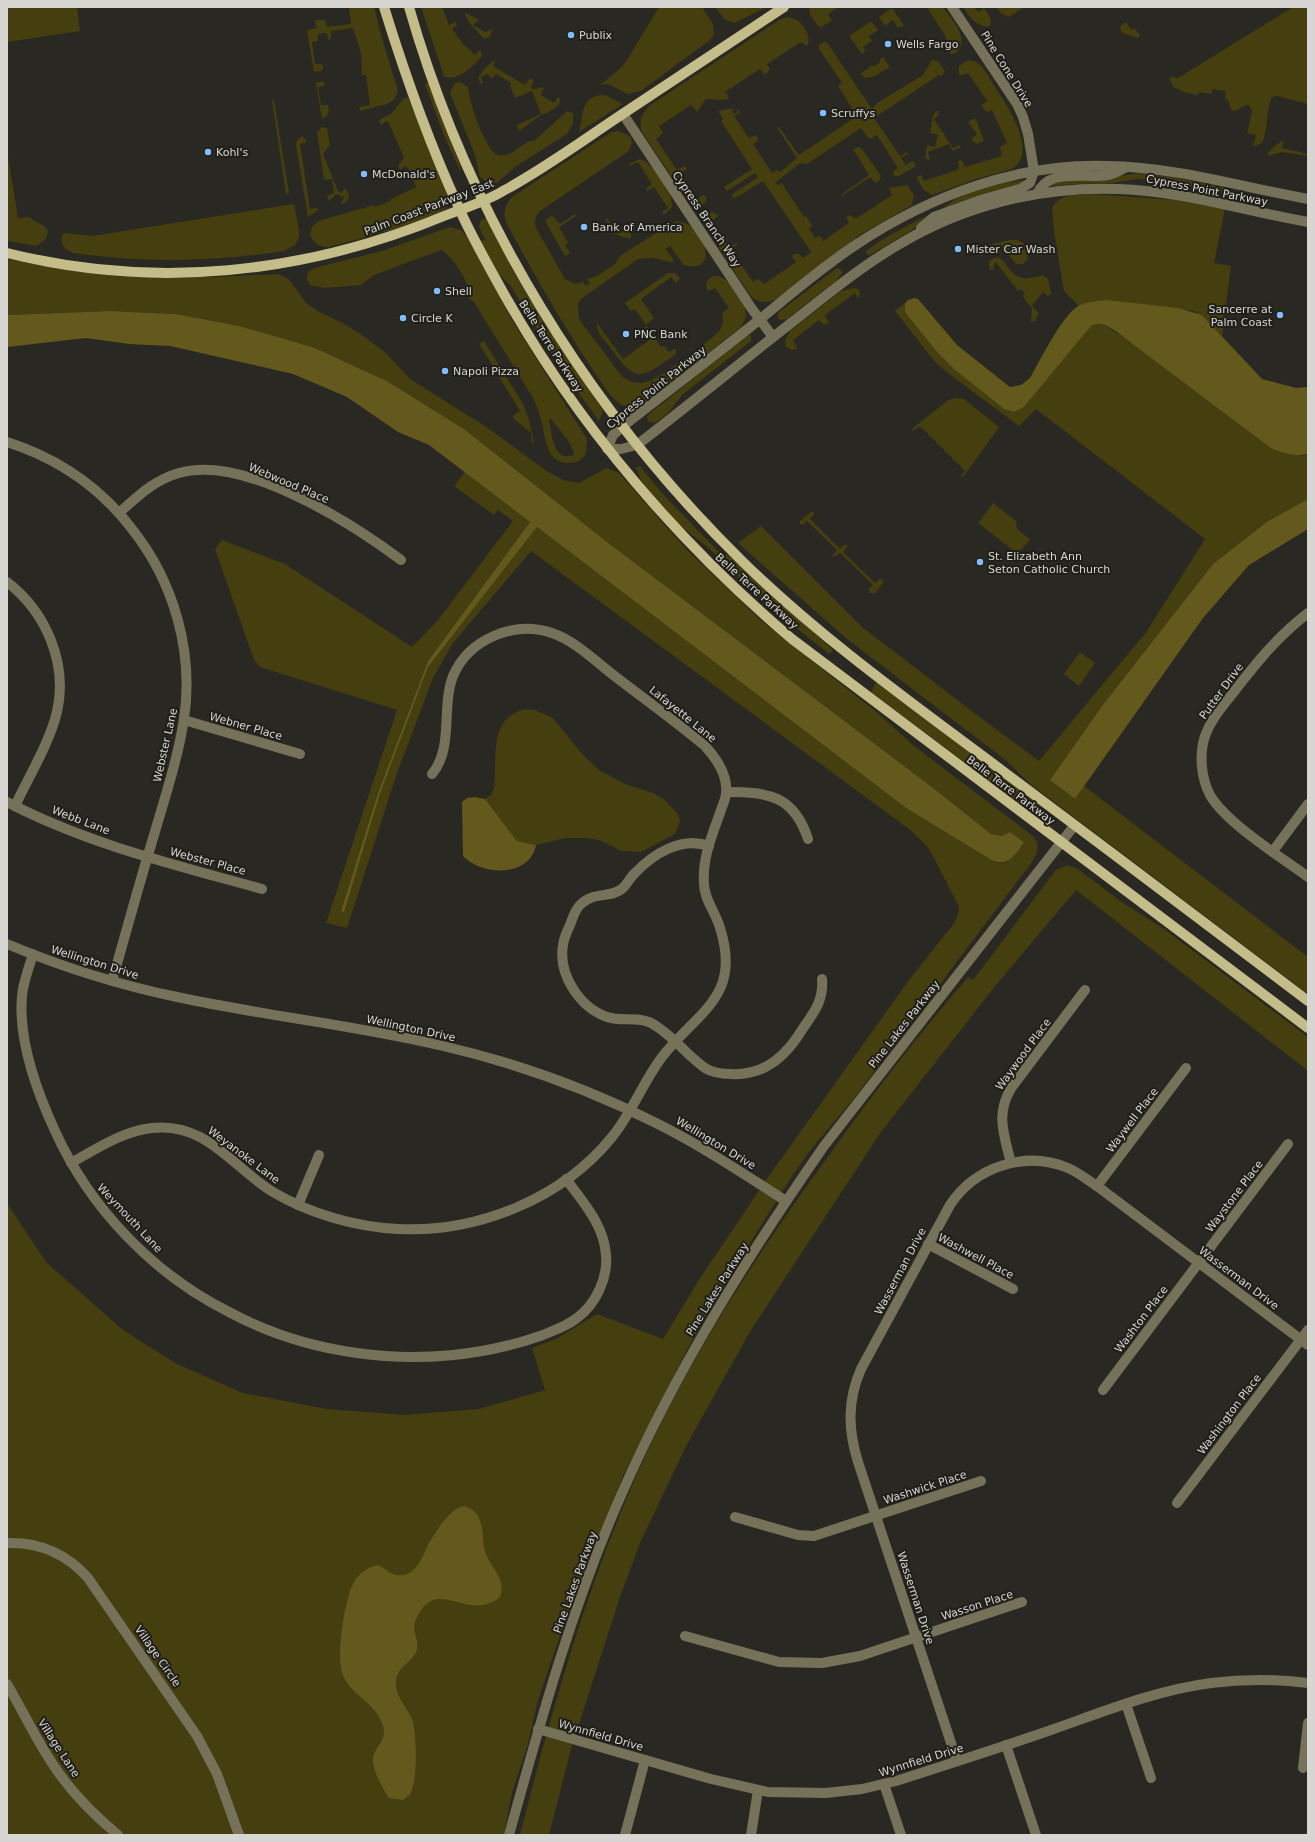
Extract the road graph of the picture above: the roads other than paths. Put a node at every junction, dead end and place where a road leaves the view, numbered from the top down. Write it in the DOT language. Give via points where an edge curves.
graph roads {
  1 [pos="384,7"];
  2 [pos="409,7"];
  3 [pos="784,7"];
  4 [pos="952,7"];
  5 [pos="623,114"];
  6 [pos="1129,166"];
  7 [pos="1034,172"];
  8 [pos="1036,194"];
  9 [pos="1308,199"];
  10 [pos="483,200"];
  11 [pos="460,210"];
  12 [pos="1308,222"];
  13 [pos="912,237"];
  14 [pos="7,253"];
  15 [pos="760,319"];
  16 [pos="773,337"];
  17 [pos="622,427"];
  18 [pos="7,442"];
  19 [pos="637,445"];
  20 [pos="607,449"];
  21 [pos="119,513"];
  22 [pos="401,560"];
  23 [pos="7,582"];
  24 [pos="1308,613"];
  25 [pos="184,720"];
  26 [pos="300,754"];
  27 [pos="432,774"];
  28 [pos="727,792"];
  29 [pos="11,804"];
  30 [pos="1308,804"];
  31 [pos="1074,826"];
  32 [pos="808,839"];
  33 [pos="1062,843"];
  34 [pos="709,846"];
  35 [pos="1273,851"];
  36 [pos="147,857"];
  37 [pos="1308,877"];
  38 [pos="262,889"];
  39 [pos="7,944"];
  40 [pos="33,954"];
  41 [pos="822,979"];
  42 [pos="112,981"];
  43 [pos="1085,990"];
  44 [pos="1308,1001"];
  45 [pos="1308,1028"];
  46 [pos="674,1042"];
  47 [pos="1186,1068"];
  48 [pos="629,1110"];
  49 [pos="1288,1144"];
  50 [pos="319,1155"];
  51 [pos="71,1163"];
  52 [pos="1011,1163"];
  53 [pos="566,1179"];
  54 [pos="1097,1186"];
  55 [pos="786,1201"];
  56 [pos="298,1205"];
  57 [pos="928,1244"];
  58 [pos="1199,1263"];
  59 [pos="1013,1289"];
  60 [pos="1308,1330"];
  61 [pos="1304,1343"];
  62 [pos="1103,1390"];
  63 [pos="981,1481"];
  64 [pos="1178,1503"];
  65 [pos="876,1516"];
  66 [pos="735,1517"];
  67 [pos="7,1543"];
  68 [pos="1022,1602"];
  69 [pos="685,1636"];
  70 [pos="916,1637"];
  71 [pos="1308,1683"];
  72 [pos="7,1684"];
  73 [pos="1126,1704"];
  74 [pos="1308,1723"];
  75 [pos="538,1729"];
  76 [pos="1006,1745"];
  77 [pos="645,1760"];
  78 [pos="957,1761"];
  79 [pos="1303,1768"];
  80 [pos="1151,1778"];
  81 [pos="884,1784"];
  82 [pos="758,1790"];
  83 [pos="118,1835"];
  84 [pos="239,1835"];
  85 [pos="509,1835"];
  86 [pos="625,1835"];
  87 [pos="751,1835"];
  88 [pos="901,1835"];
  89 [pos="1036,1835"];
  1 -- 11 [label="main road, Belle Terre Parkway" via="412,93"];
  2 -- 10 [label="main road, Belle Terre Parkway" via="438,94"];
  3 -- 5 [label="main road, Palm Coast Parkway East"];
  4 -- 7 [label="street, Pine Cone Drive" via="1016,104 1028,134"];
  5 -- 10 [label="main road, Palm Coast Parkway East" via="509,188"];
  5 -- 15 [label="street, Cypress Branch Way"];
  6 -- 7 [label="street, Cypress Point Parkway" via="1104,165"];
  6 -- 8 [label="street" via="1108,175 1050,179 1040,186"];
  6 -- 9 [label="street, Cypress Point Parkway" via="1176,171"];
  7 -- 13 [label="street" via="1030,183 1020,189 934,217"];
  7 -- 15 [label="street, Cypress Point Parkway" via="1006,177 958,192 897,220 846,252"];
  8 -- 12 [label="street, Cypress Point Parkway" via="1088,189 1143,190 1201,199"];
  8 -- 13 [label="street, Cypress Point Parkway" via="982,207"];
  10 -- 11 [label="main road, Palm Coast Parkway East"];
  10 -- 17 [label="main road, Belle Terre Parkway" via="548,319"];
  11 -- 14 [label="main road, Palm Coast Parkway East" via="349,249 307,260 247,269 186,273 134,272 69,266"];
  11 -- 20 [label="main road, Belle Terre Parkway" via="534,346 562,389"];
  13 -- 16 [label="street, Cypress Point Parkway" via="858,272"];
  15 -- 16 [label="street, Cypress Branch Way"];
  15 -- 17 [label="street, Cypress Point Parkway"];
  16 -- 19 [label="street, Cypress Point Parkway"];
  17 -- 19 [label="main road, Belle Terre Parkway"];
  17 -- 20 [label="street, Cypress Point Parkway" via="613,435"];
  18 -- 21 [label="street, Webster Lane" via="40,454 66,468 91,486"];
  19 -- 20 [label="street, Cypress Point Parkway"];
  19 -- 31 [label="main road, Belle Terre Parkway" via="689,506 799,613 870,671"];
  20 -- 33 [label="main road, Belle Terre Parkway" via="658,511 766,617 823,664"];
  21 -- 22 [label="street, Webwood Place" via="151,485 170,475 196,470 221,470 262,482 310,503 347,523"];
  21 -- 25 [label="street, Webster Lane" via="150,554 174,605 183,640 186,666"];
  23 -- 29 [label="street" via="30,604 46,630 55,655 59,681 54,721"];
  24 -- 35 [label="street, Putter Drive" via="1271,645 1258,661 1213,720 1203,746 1204,777 1215,802 1228,816"];
  25 -- 26 [label="street, Webner Place"];
  25 -- 36 [label="street, Webster Lane"];
  27 -- 28 [label="street, Lafayette Lane" via="442,758 447,696 458,666 474,649 492,636 511,630 535,630 552,633 572,643 705,746 718,762"];
  28 -- 32 [label="street" via="755,793 784,802 798,816"];
  28 -- 34 [label="street"];
  29 -- 36 [label="street, Webb Lane" via="80,834"];
  30 -- 35 [label="street"];
  31 -- 33 [label="street, Pine Lakes Parkway"];
  31 -- 44 [label="main road, Belle Terre Parkway"];
  33 -- 45 [label="main road, Belle Terre Parkway"];
  33 -- 55 [label="street, Pine Lakes Parkway" via="824,1146"];
  34 -- 46 [label="street" via="704,868 704,886 721,931 725,954 724,976 713,1003"];
  34 -- 46 [label="street" via="692,842 674,846 646,862 618,892 597,895 586,900 577,909 563,944 562,957 568,981 589,1006 608,1017 645,1020 658,1027"];
  35 -- 37 [label="street, Putter Drive"];
  36 -- 38 [label="street, Webster Place"];
  36 -- 42 [label="street, Webster Lane"];
  39 -- 40 [label="street, Wellington Drive"];
  40 -- 42 [label="street, Wellington Drive"];
  40 -- 51 [label="street, Weymouth Lane" via="22,993 21,1015 25,1037 45,1110"];
  41 -- 46 [label="street" via="820,1001 792,1046 760,1071 745,1075 714,1072"];
  42 -- 48 [label="street, Wellington Drive" via="180,998 449,1047 539,1074"];
  43 -- 52 [label="street, Waywood Place" via="1012,1087 1006,1099 1002,1110 1002,1122"];
  46 -- 48 [label="street" via="652,1070"];
  47 -- 54 [label="street, Waywell Place"];
  48 -- 53 [label="street, Weyanoke Lane" via="610,1140 584,1166"];
  48 -- 55 [label="street, Wellington Drive" via="704,1149"];
  49 -- 58 [label="street, Waystone Place"];
  50 -- 56 [label="street"];
  51 -- 53 [label="street, Weymouth Lane" via="91,1194 134,1243 176,1280 216,1306 263,1328 306,1342 356,1353 404,1357 458,1354 504,1346 554,1331 583,1313 600,1289 606,1269 606,1253 602,1236 594,1220"];
  51 -- 56 [label="street, Weyanoke Lane" via="134,1131 171,1128 190,1132 206,1140 264,1186"];
  52 -- 54 [label="street, Wasserman Drive" via="1037,1161 1058,1165 1073,1170"];
  52 -- 57 [label="street, Wasserman Drive" via="983,1173 961,1191"];
  53 -- 56 [label="street, Weyanoke Lane" via="536,1198 507,1211 481,1220 445,1227 411,1230 371,1226"];
  54 -- 58 [label="street, Wasserman Drive"];
  55 -- 75 [label="street, Pine Lakes Parkway" via="702,1333 646,1440 612,1516 585,1586"];
  57 -- 59 [label="street, Washwell Place"];
  57 -- 65 [label="street, Wasserman Drive" via="861,1369 851,1398 851,1437"];
  58 -- 61 [label="street, Wasserman Drive"];
  58 -- 62 [label="street, Washton Place"];
  60 -- 61 [label="street, Washington Place"];
  61 -- 64 [label="street, Washington Place"];
  63 -- 65 [label="street, Washwick Place"];
  65 -- 66 [label="street, Washwick Place" via="828,1533 810,1536"];
  65 -- 70 [label="street, Wasserman Drive"];
  67 -- 84 [label="street, Village Circle" via="25,1544 55,1552 71,1561 88,1578 197,1736 216,1774"];
  68 -- 70 [label="street, Wasson Place"];
  69 -- 70 [label="street, Wasson Place" via="773,1661 804,1664 845,1660"];
  70 -- 78 [label="street, Wasserman Drive"];
  71 -- 73 [label="street, Wynnfield Drive" via="1253,1680 1210,1683"];
  72 -- 83 [label="street, Village Lane" via="35,1737 59,1773 93,1812"];
  73 -- 76 [label="street, Wynnfield Drive"];
  73 -- 80 [label="street"];
  74 -- 79 [label="street"];
  75 -- 77 [label="street, Wynnfield Drive"];
  75 -- 85 [label="street, Pine Lakes Parkway"];
  76 -- 78 [label="street, Wynnfield Drive"];
  76 -- 89 [label="street"];
  77 -- 82 [label="street, Wynnfield Drive"];
  77 -- 86 [label="street"];
  78 -- 81 [label="street, Wynnfield Drive"];
  81 -- 82 [label="street, Wynnfield Drive" via="826,1793 793,1794"];
  81 -- 88 [label="street"];
  82 -- 87 [label="street"];
}
